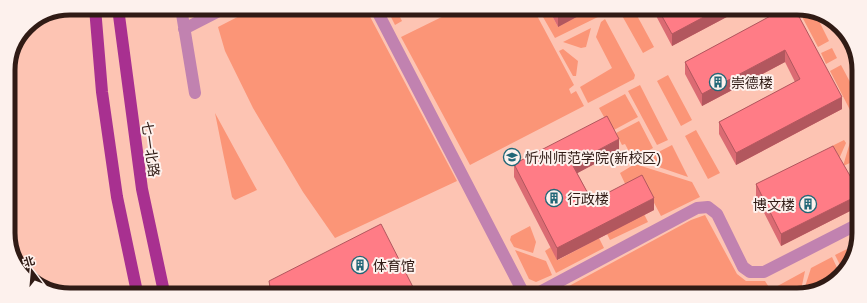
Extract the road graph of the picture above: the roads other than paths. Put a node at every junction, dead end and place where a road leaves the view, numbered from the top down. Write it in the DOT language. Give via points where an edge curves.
graph roads {
  1 [pos="96,15"];
  2 [pos="119,15"];
  3 [pos="182,15"];
  4 [pos="211,15"];
  5 [pos="379,15"];
  6 [pos="184,29"];
  7 [pos="195,93"];
  8 [pos="852,226"];
  9 [pos="136,288"];
  10 [pos="163,288"];
  11 [pos="521,288"];
  12 [pos="547,288"];
  1 -- 9 [label="main road" via="102,92 117,197"];
  2 -- 10 [label="main road, 七一北路" via="140,182"];
  3 -- 6 [label="street"];
  4 -- 6 [label="street"];
  5 -- 11 [label="street"];
  6 -- 7 [label="street"];
  8 -- 12 [label="street" via="764,272 750,272 743,267 716,214 708,207 696,208"];
}
